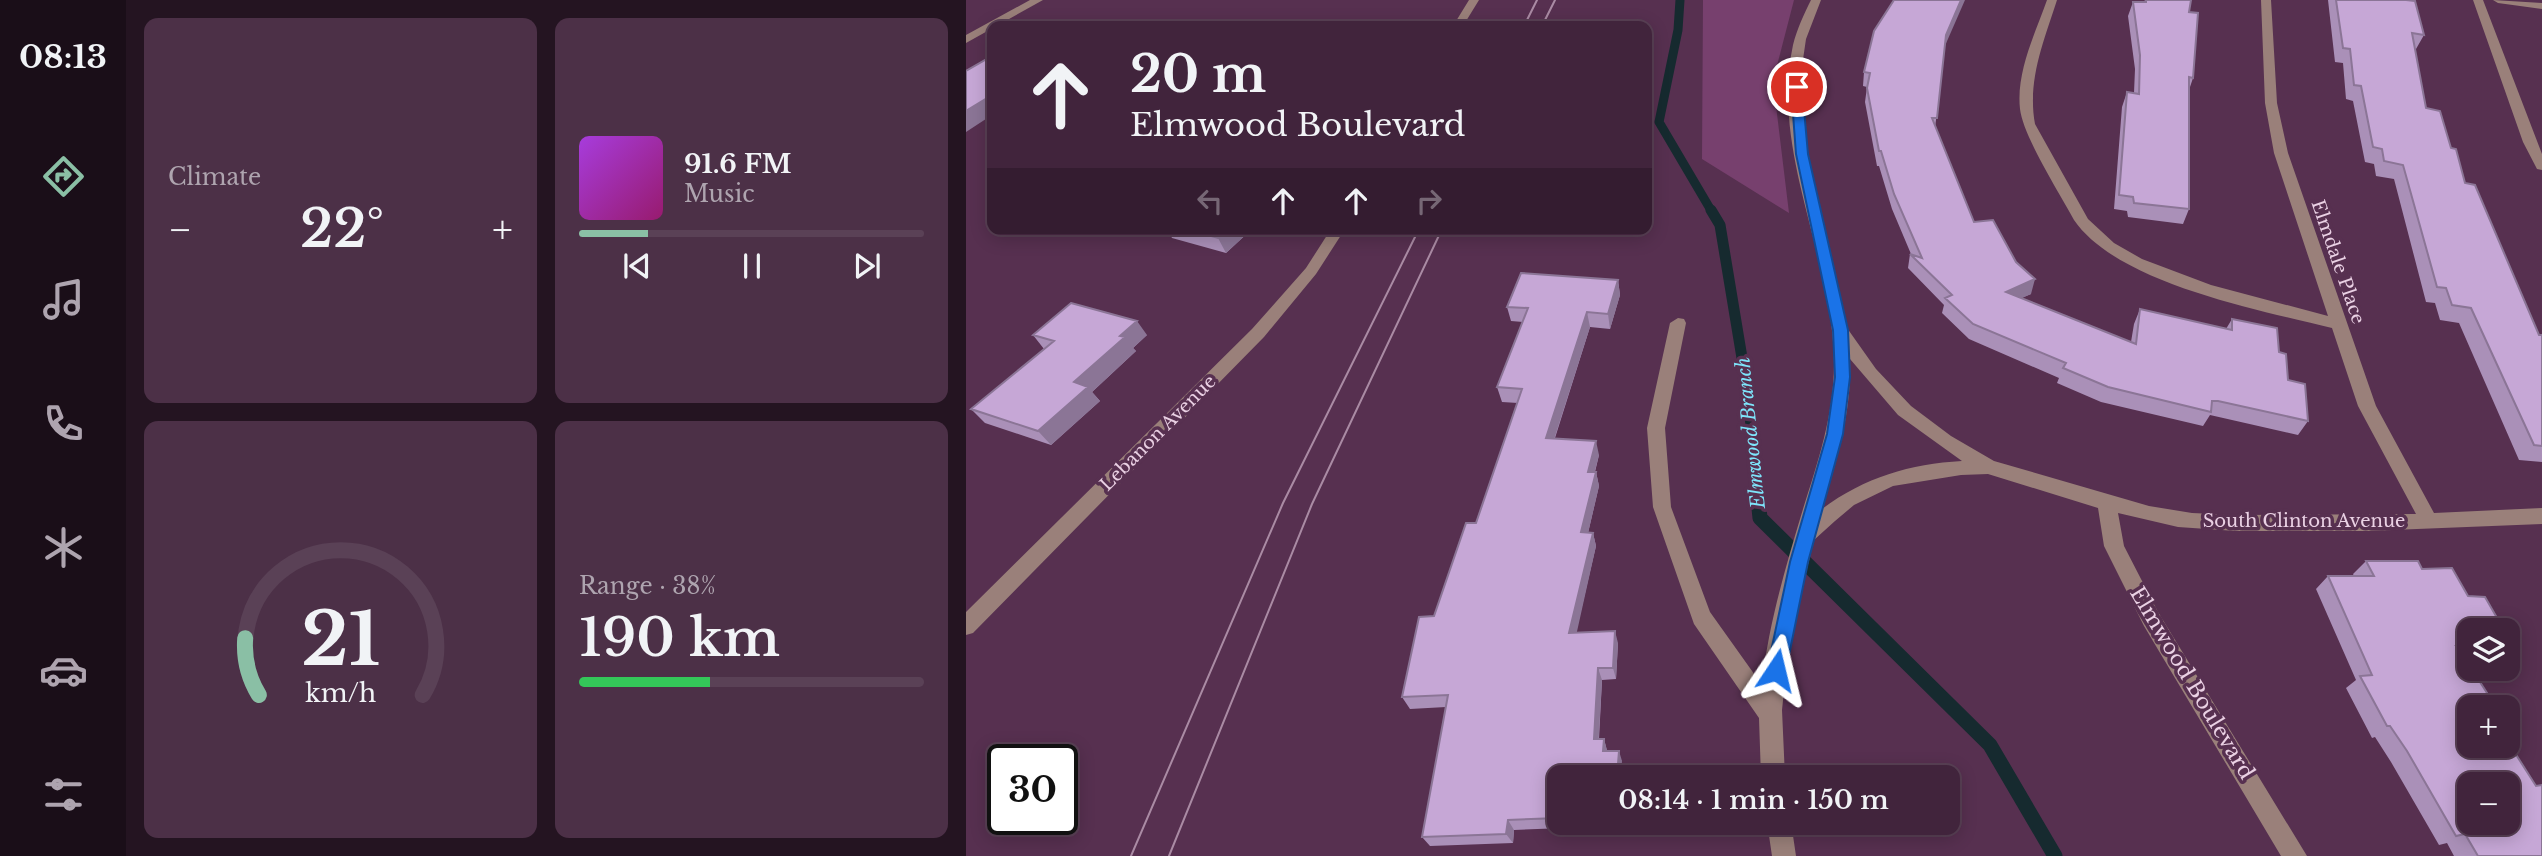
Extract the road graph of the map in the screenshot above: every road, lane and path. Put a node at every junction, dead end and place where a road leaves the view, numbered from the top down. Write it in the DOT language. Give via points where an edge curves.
graph roads {
  1 [pos="1038,0"];
  2 [pos="1474,0"];
  3 [pos="1816,0"];
  4 [pos="2052,0"];
  5 [pos="2266,0"];
  6 [pos="2478,0"];
  7 [pos="2505,0"];
  8 [pos="2542,6"];
  9 [pos="1000,21"];
  10 [pos="1461,21"];
  11 [pos="987,28"];
  12 [pos="966,40"];
  13 [pos="2542,166"];
  14 [pos="1334,235"];
  15 [pos="1678,323"];
  16 [pos="2340,324"];
  17 [pos="1841,330"];
  18 [pos="1990,467"];
  19 [pos="2108,503"];
  20 [pos="2542,516"];
  21 [pos="2429,521"];
  22 [pos="1805,537"];
  23 [pos="966,626"];
  24 [pos="1770,714"];
  25 [pos="1772,765"];
  26 [pos="1781,835"];
  27 [pos="1784,856"];
  28 [pos="2295,856"];
  1 -- 9 [label="street"];
  2 -- 10 [label="street"];
  3 -- 17 [label="street" via="1800,45 1796,103 1802,154"];
  4 -- 16 [label="street" via="2023,106 2085,226 2138,262 2174,278"];
  5 -- 16 [label="street, Elmdale Place" via="2274,127"];
  6 -- 13 [label="street"];
  7 -- 8 [label="street"];
  11 -- 12 [label="street"];
  14 -- 23 [label="street, Lebanon Avenue" via="1311,271 1258,333"];
  15 -- 24 [label="street" via="1656,428 1662,507 1701,617"];
  16 -- 21 [label="street, Elmdale Place" via="2367,406"];
  17 -- 18 [label="street" via="1891,398 1949,444"];
  17 -- 22 [label="street" via="1838,418"];
  18 -- 19 [label="street, South Clinton Avenue"];
  18 -- 22 [label="street" via="1928,471 1873,485 1830,511"];
  19 -- 21 [label="street, South Clinton Avenue" via="2189,521"];
  19 -- 28 [label="street, Elmwood Boulevard" via="2114,546 2151,619"];
  20 -- 21 [label="street, South Clinton Avenue"];
  22 -- 24 [label="street"];
  24 -- 25 [label="street"];
  26 -- 27 [label="street"];
}
